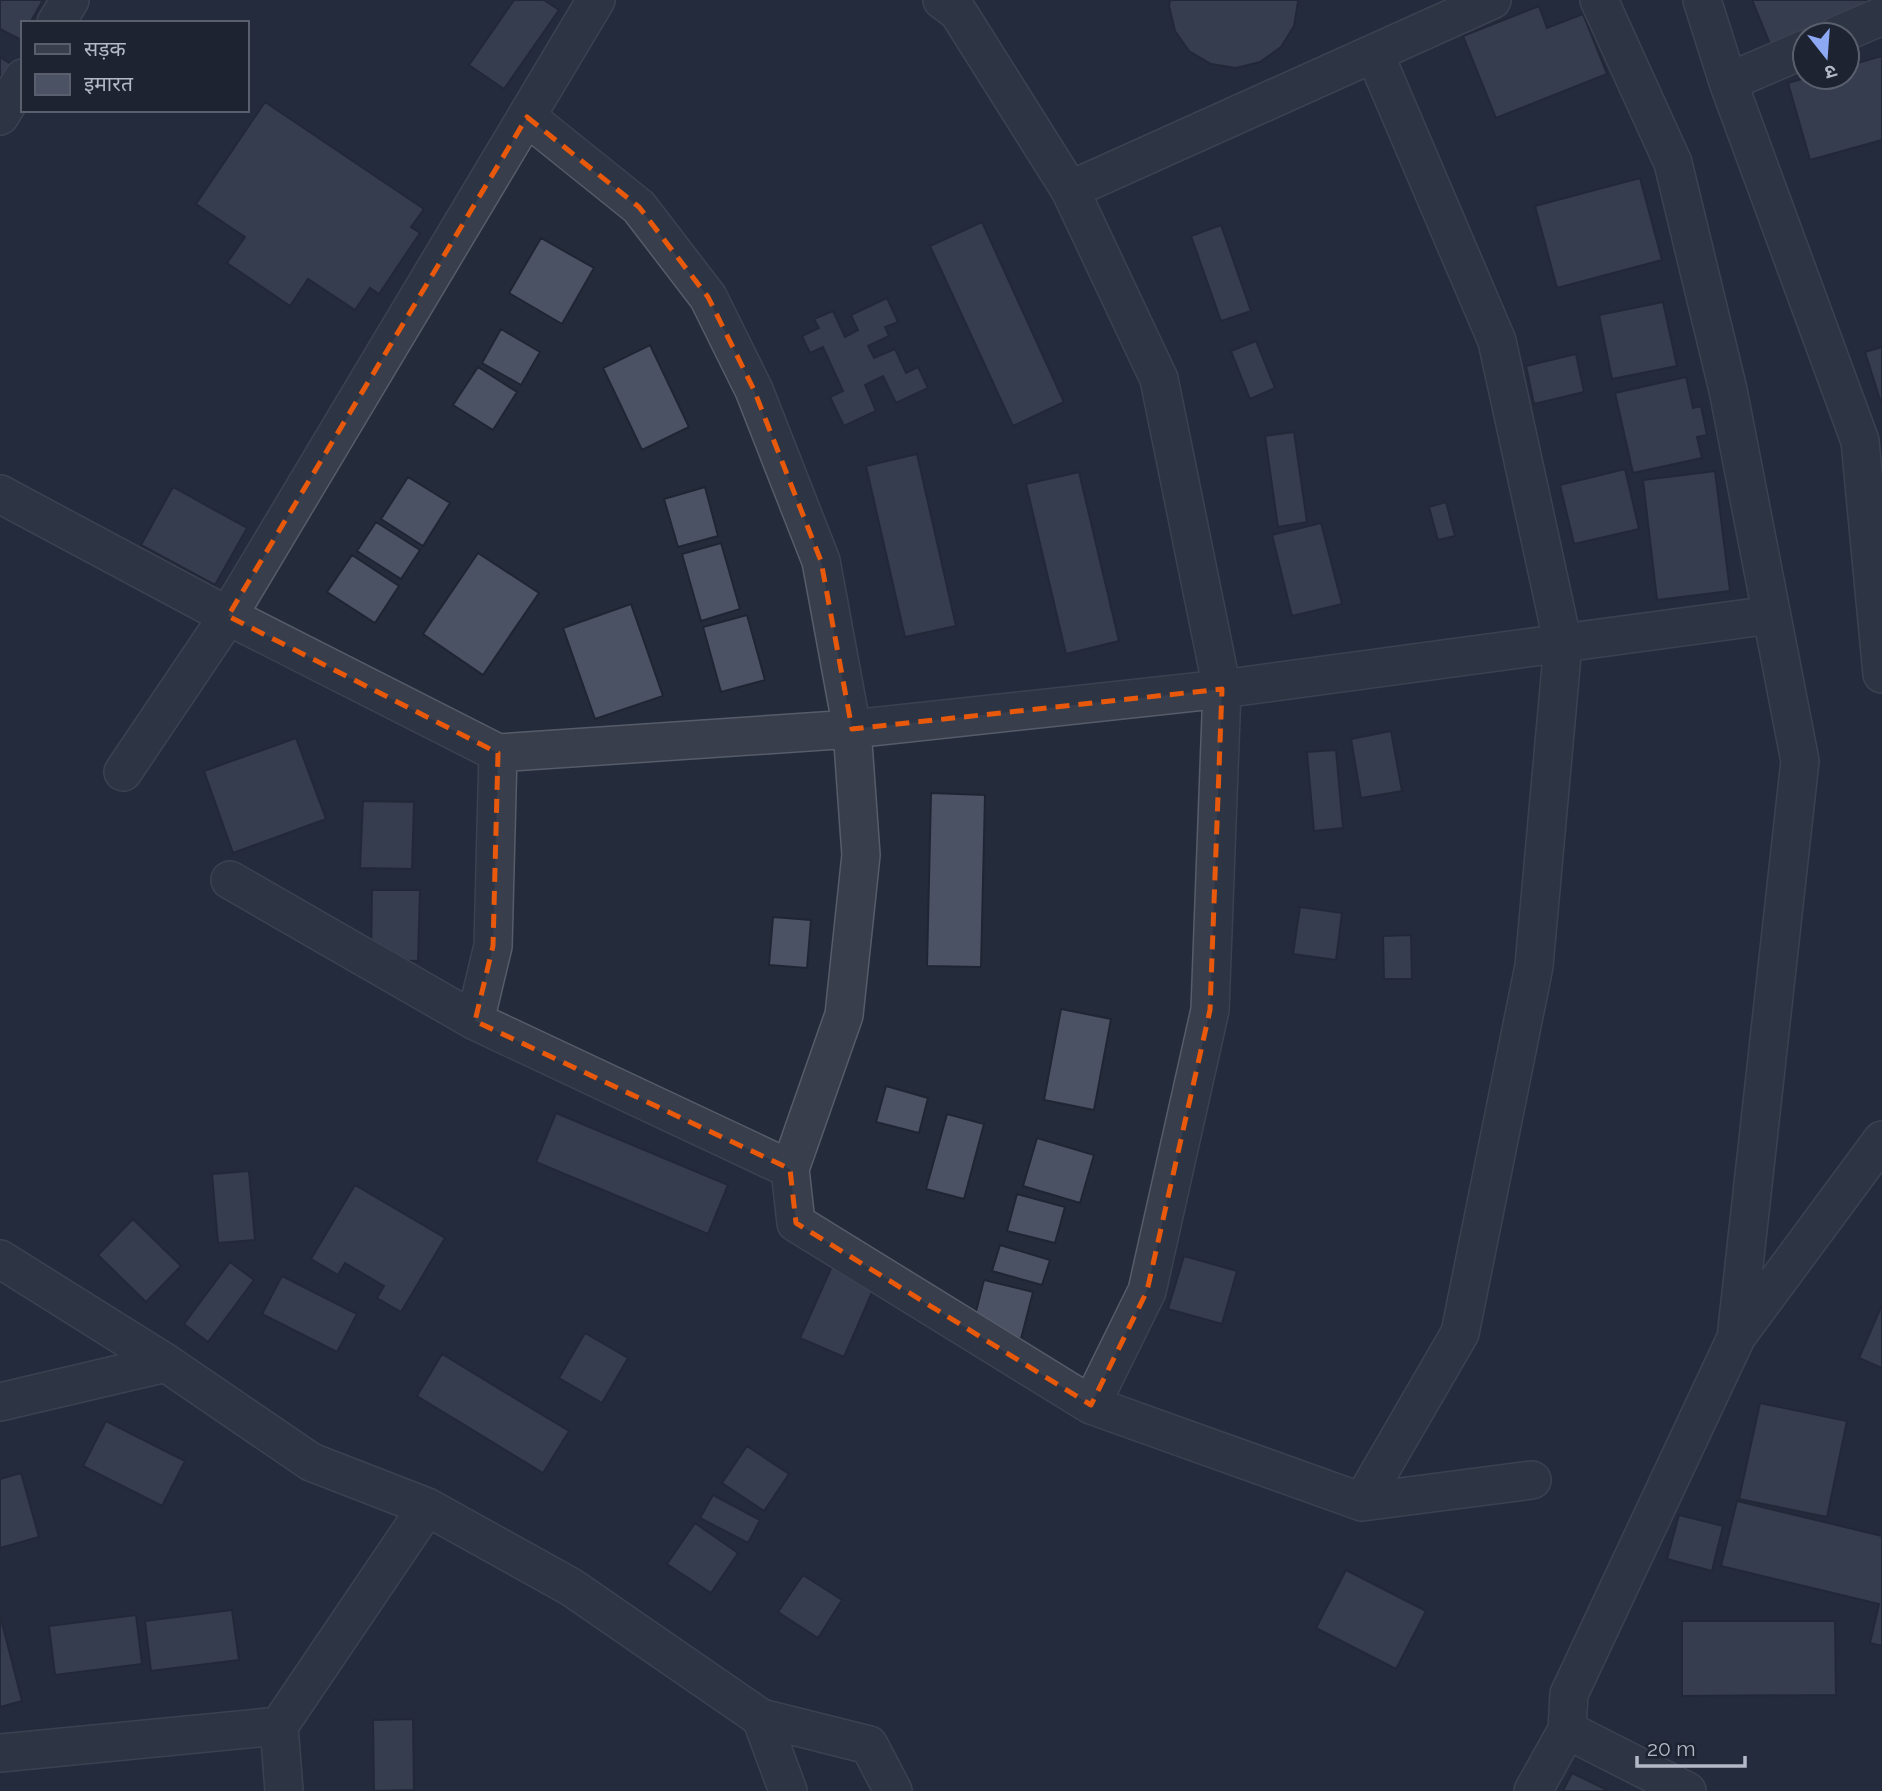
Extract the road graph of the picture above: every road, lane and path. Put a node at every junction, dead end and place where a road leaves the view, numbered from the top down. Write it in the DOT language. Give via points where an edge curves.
graph roads {
  1 [pos="69,0"];
  2 [pos="596,0"];
  3 [pos="1492,0"];
  4 [pos="1599,0"];
  5 [pos="1702,0"];
  6 [pos="957,4"];
  7 [pos="1882,16"];
  8 [pos="57,21"];
  9 [pos="1861,25"];
  10 [pos="1375,55"];
  11 [pos="1791,55"];
  12 [pos="21,81"];
  13 [pos="1728,82"];
  14 [pos="0,116"];
  15 [pos="527,117"];
  16 [pos="1070,190"];
  17 [pos="1871,439"];
  18 [pos="0,494"];
  19 [pos="1771,615"];
  20 [pos="228,616"];
  21 [pos="1563,644"];
  22 [pos="1882,674"];
  23 [pos="1222,689"];
  24 [pos="852,729"];
  25 [pos="498,753"];
  26 [pos="123,772"];
  27 [pos="230,880"];
  28 [pos="475,1021"];
  29 [pos="1882,1140"];
  30 [pos="790,1169"];
  31 [pos="0,1259"];
  32 [pos="1736,1338"];
  33 [pos="166,1363"];
  34 [pos="0,1402"];
  35 [pos="1090,1405"];
  36 [pos="1532,1480"];
  37 [pos="1362,1502"];
  38 [pos="427,1507"];
  39 [pos="761,1718"];
  40 [pos="279,1726"];
  41 [pos="1567,1730"];
  42 [pos="0,1753"];
  43 [pos="284,1791"];
  44 [pos="788,1791"];
  45 [pos="893,1791"];
  46 [pos="1533,1791"];
  47 [pos="1687,1791"];
  1 -- 8 [label="street"];
  2 -- 15 [label="street"];
  3 -- 10 [label="street"];
  4 -- 19 [label="street" via="1673,163 1728,390"];
  5 -- 13 [label="street"];
  6 -- 16 [label="street"];
  7 -- 9 [label="street"];
  10 -- 16 [label="street"];
  10 -- 21 [label="street" via="1497,341"];
  11 -- 13 [label="street"];
  12 -- 14 [label="street"];
  13 -- 17 [label="street"];
  15 -- 20 [label="street"];
  15 -- 24 [label="street" via="639,207 709,297 754,390 821,561"];
  16 -- 23 [label="street" via="1158,379"];
  17 -- 22 [label="street"];
  18 -- 20 [label="street"];
  19 -- 21 [label="street"];
  19 -- 32 [label="street" via="1800,761"];
  20 -- 25 [label="street"];
  20 -- 26 [label="street"];
  21 -- 23 [label="street"];
  21 -- 37 [label="street" via="1534,967 1460,1333"];
  23 -- 24 [label="street"];
  23 -- 35 [label="street" via="1210,1010 1147,1291"];
  24 -- 25 [label="street"];
  24 -- 30 [label="street" via="861,855 844,1015"];
  25 -- 28 [label="street" via="493,946"];
  27 -- 28 [label="street"];
  28 -- 30 [label="street"];
  29 -- 32 [label="street"];
  30 -- 35 [label="street" via="796,1223"];
  31 -- 33 [label="street"];
  32 -- 41 [label="street" via="1569,1694"];
  33 -- 34 [label="street"];
  33 -- 38 [label="street" via="311,1462"];
  35 -- 37 [label="street"];
  36 -- 37 [label="street"];
  38 -- 39 [label="street" via="571,1587"];
  38 -- 40 [label="street"];
  39 -- 44 [label="street"];
  39 -- 45 [label="street" via="869,1745"];
  40 -- 42 [label="street"];
  40 -- 43 [label="street"];
  41 -- 46 [label="street"];
  41 -- 47 [label="street"];
}
